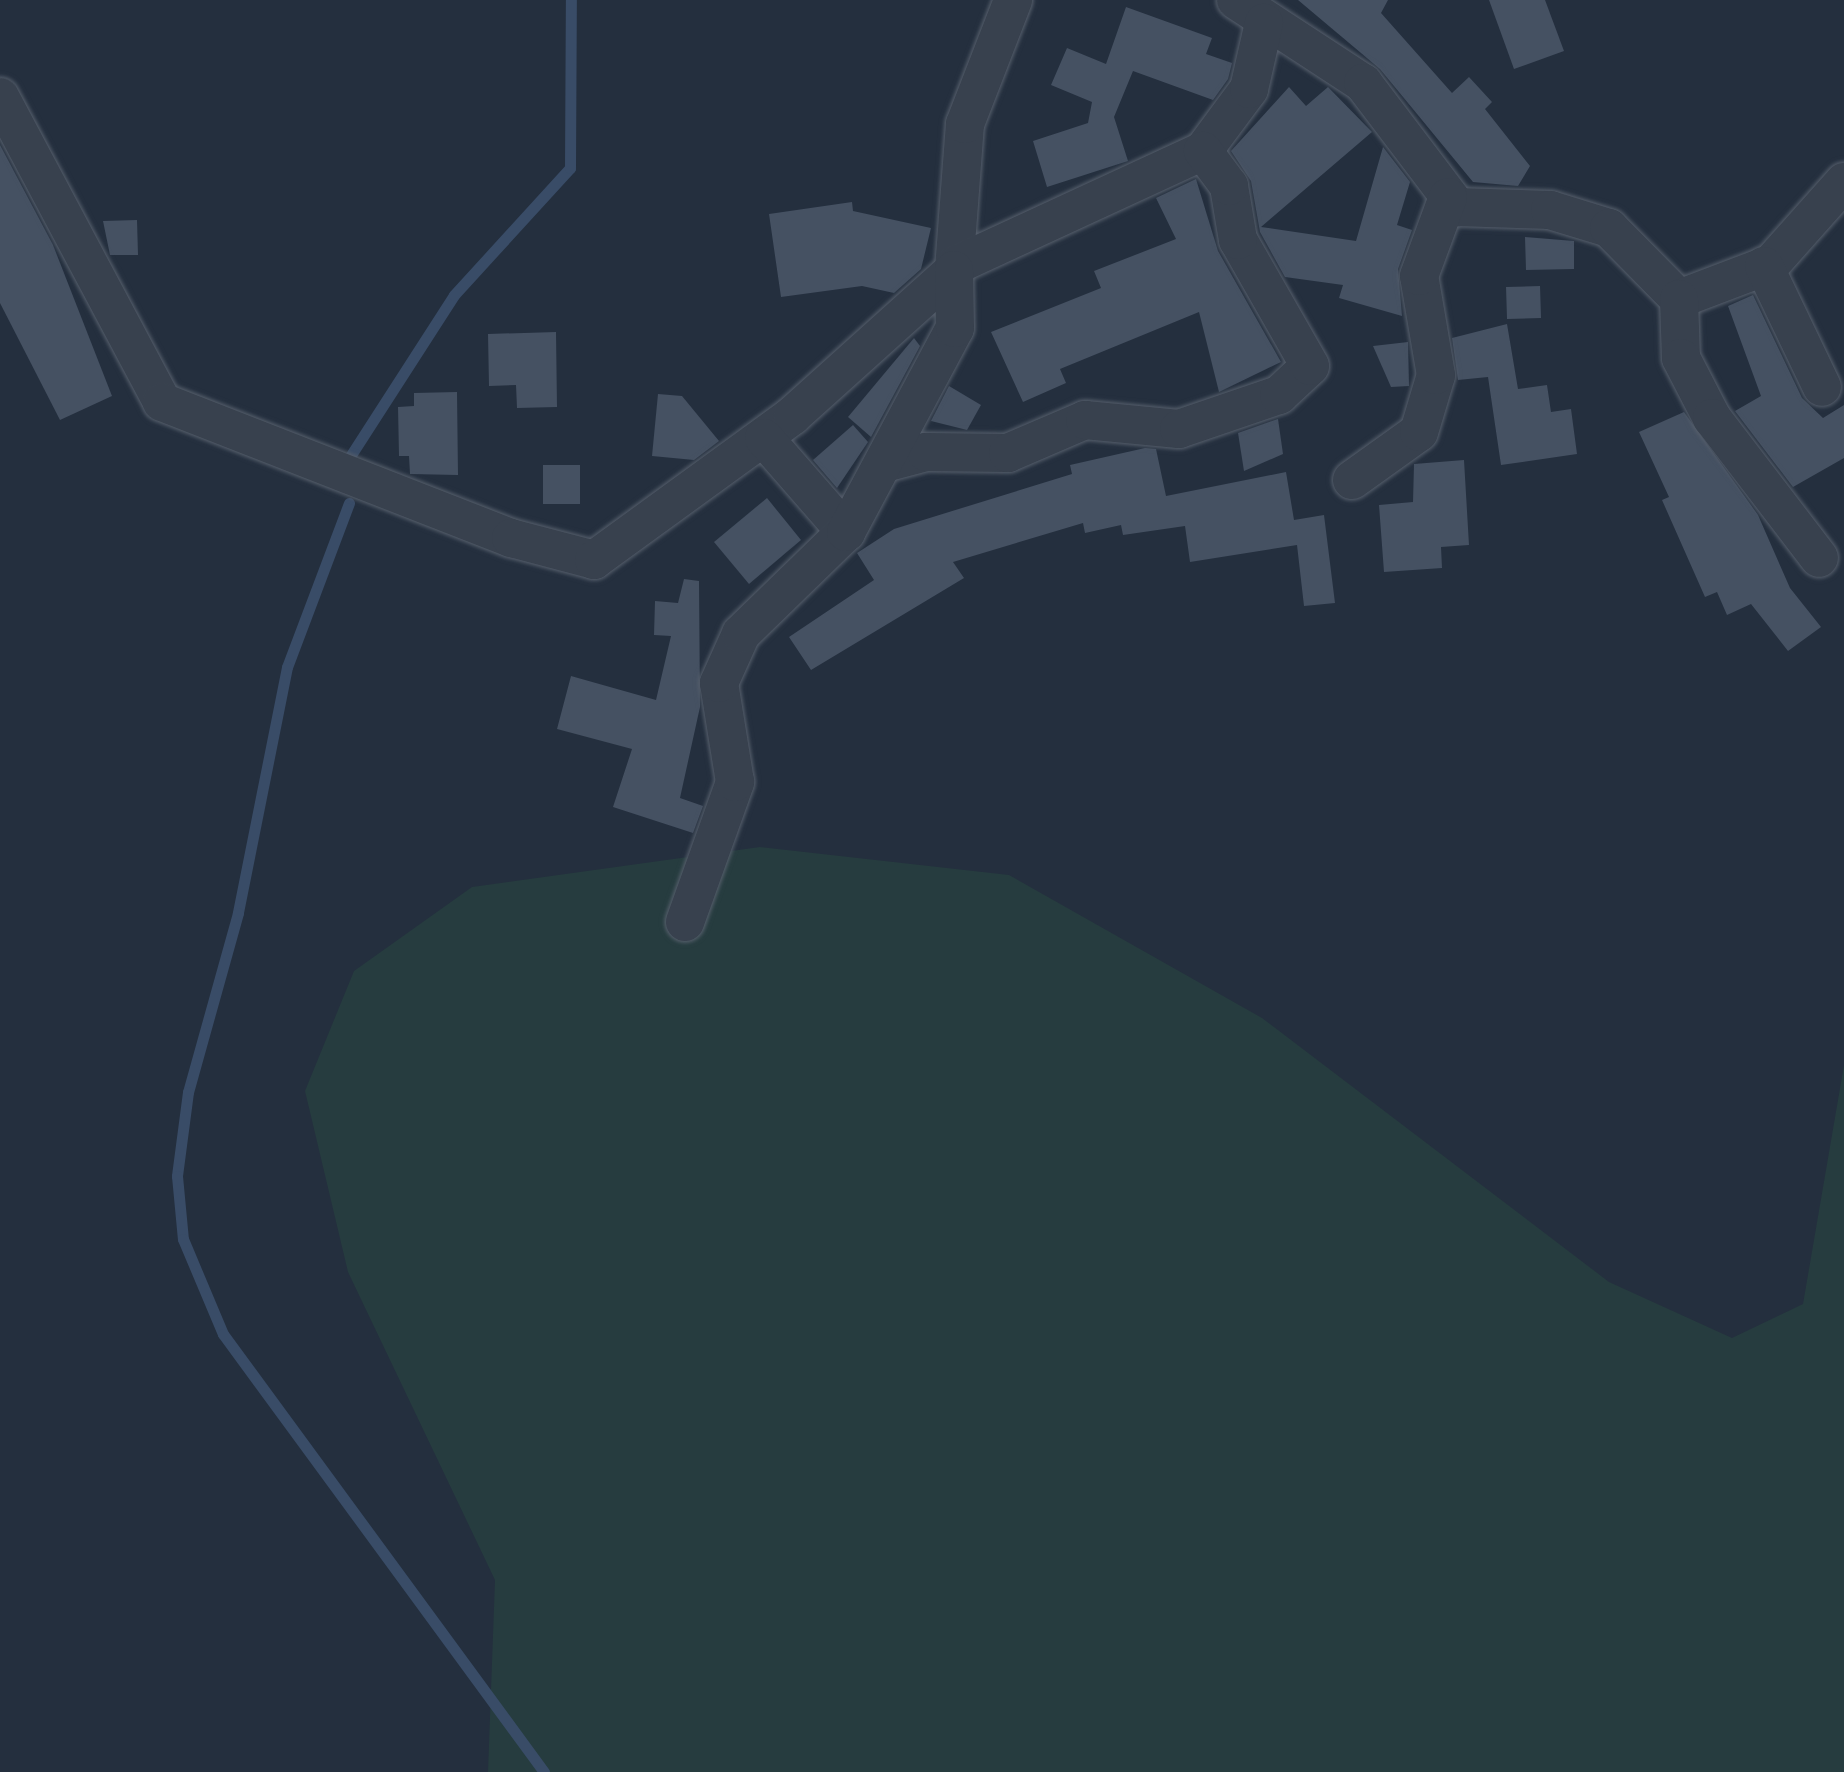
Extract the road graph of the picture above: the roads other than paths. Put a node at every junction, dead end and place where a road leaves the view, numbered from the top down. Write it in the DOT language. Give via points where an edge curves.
graph roads {
  1 [pos="1012,0"];
  2 [pos="1250,12"];
  3 [pos="0,97"];
  4 [pos="1203,152"];
  5 [pos="1844,182"];
  6 [pos="1448,197"];
  7 [pos="1764,266"];
  8 [pos="955,267"];
  9 [pos="1678,298"];
  10 [pos="1822,387"];
  11 [pos="764,438"];
  12 [pos="884,463"];
  13 [pos="1352,480"];
  14 [pos="846,532"];
  15 [pos="1818,558"];
  16 [pos="685,922"];
  1 -- 8 [label="street" via="965,124"];
  2 -- 4 [label="street" via="1249,89"];
  2 -- 6 [label="street" via="1363,82"];
  3 -- 11 [label="street" via="162,402 512,538 594,560"];
  4 -- 8 [label="street"];
  4 -- 12 [label="street" via="1229,186 1238,240 1310,366 1278,396 1179,428 1085,420 1008,453 926,452"];
  5 -- 7 [label="street" via="1820,217"];
  6 -- 9 [label="street" via="1457,208 1550,210 1609,228"];
  6 -- 13 [label="street" via="1419,276 1436,375 1419,432"];
  7 -- 9 [label="street"];
  7 -- 10 [label="street"];
  8 -- 11 [label="street"];
  8 -- 12 [label="street" via="955,328"];
  9 -- 15 [label="street" via="1681,358 1712,418"];
  11 -- 14 [label="street"];
  12 -- 14 [label="street"];
  14 -- 16 [label="street" via="741,634 719,684 735,782"];
}
